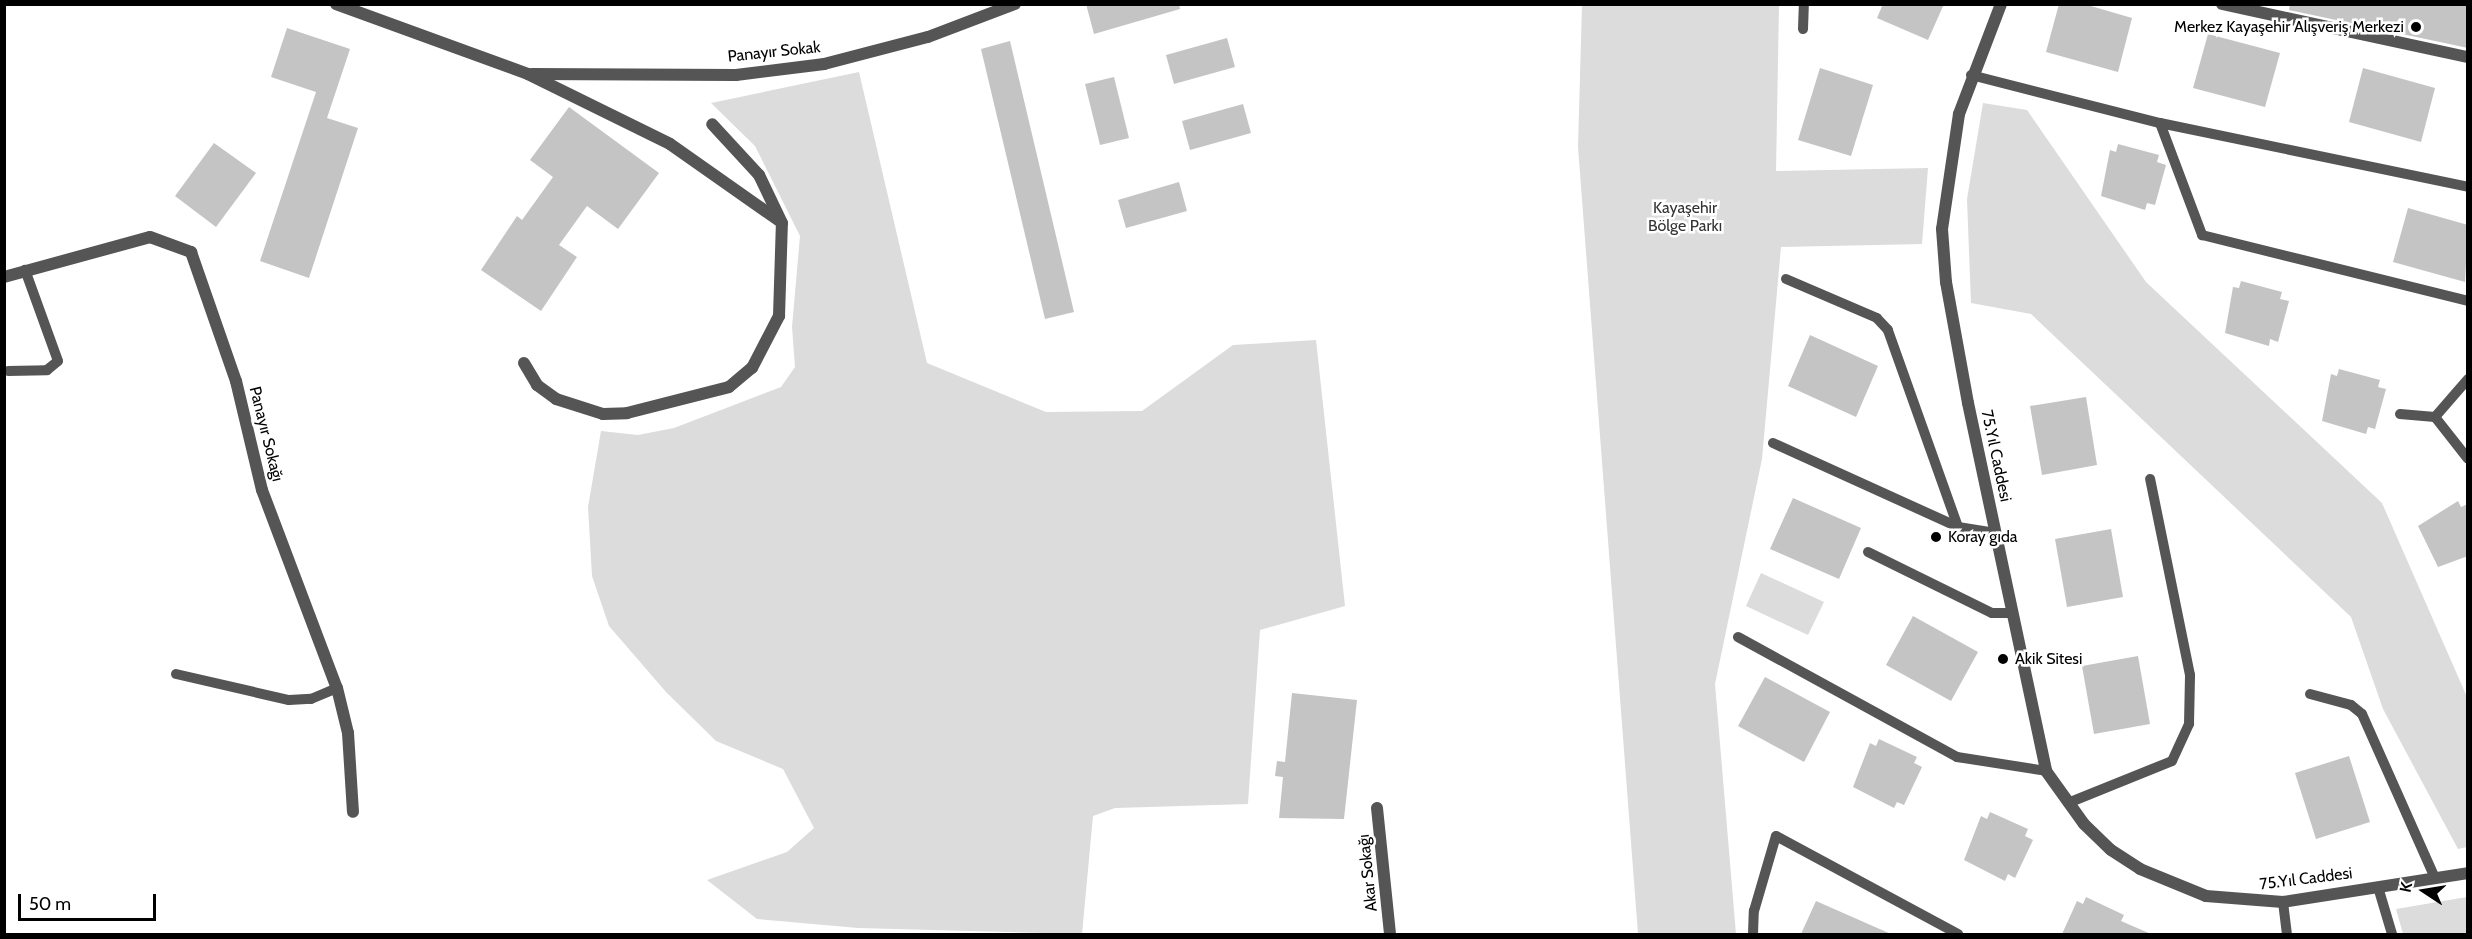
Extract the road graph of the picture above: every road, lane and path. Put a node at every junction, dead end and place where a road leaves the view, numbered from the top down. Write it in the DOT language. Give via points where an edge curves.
graph roads {
  1 [pos="336,4"];
  2 [pos="1015,4"];
  3 [pos="1804,4"];
  4 [pos="2001,4"];
  5 [pos="2222,4"];
  6 [pos="1803,29"];
  7 [pos="2468,57"];
  8 [pos="528,74"];
  9 [pos="1971,75"];
  10 [pos="2160,123"];
  11 [pos="712,124"];
  12 [pos="2468,187"];
  13 [pos="782,223"];
  14 [pos="25,270"];
  15 [pos="4,277"];
  16 [pos="1786,279"];
  17 [pos="2468,301"];
  18 [pos="524,363"];
  19 [pos="8,371"];
  20 [pos="2468,379"];
  21 [pos="2400,414"];
  22 [pos="2435,417"];
  23 [pos="1773,443"];
  24 [pos="2468,459"];
  25 [pos="2150,479"];
  26 [pos="1958,527"];
  27 [pos="1996,533"];
  28 [pos="1868,552"];
  29 [pos="2013,613"];
  30 [pos="1738,637"];
  31 [pos="176,674"];
  32 [pos="337,688"];
  33 [pos="2310,694"];
  34 [pos="2046,771"];
  35 [pos="2068,803"];
  36 [pos="1377,808"];
  37 [pos="353,812"];
  38 [pos="2468,873"];
  39 [pos="2435,878"];
  40 [pos="2378,887"];
  41 [pos="2283,902"];
  42 [pos="1390,934"];
  43 [pos="1752,934"];
  44 [pos="1958,934"];
  45 [pos="2287,934"];
  46 [pos="2392,934"];
  1 -- 8 [label="street"];
  2 -- 8 [label="street, Panayır Sokak" via="928,37 824,64 736,75"];
  3 -- 6 [label="lane"];
  4 -- 9 [label="street, 75.Yıl Caddesi"];
  5 -- 7 [label="street"];
  8 -- 13 [label="street" via="670,144"];
  9 -- 10 [label="lane"];
  9 -- 27 [label="street, 75.Yıl Caddesi" via="1948,167 1942,229 1946,282"];
  10 -- 12 [label="lane"];
  10 -- 17 [label="lane" via="2202,235"];
  11 -- 13 [label="street" via="759,175"];
  13 -- 18 [label="street" via="779,316 752,368 729,387 627,413 603,414 556,399 537,385"];
  14 -- 15 [label="street, Panayır Sokağı"];
  14 -- 19 [label="lane" via="58,361 47,370"];
  14 -- 32 [label="street, Panayır Sokağı" via="150,237 191,252 236,381 262,490"];
  16 -- 26 [label="lane" via="1878,318 1888,330"];
  20 -- 22 [label="lane"];
  21 -- 22 [label="lane"];
  22 -- 24 [label="lane"];
  23 -- 26 [label="lane"];
  25 -- 35 [label="lane" via="2190,675 2189,724 2172,761"];
  26 -- 27 [label="lane"];
  27 -- 29 [label="street, 75.Yıl Caddesi"];
  28 -- 29 [label="lane" via="1992,613"];
  29 -- 34 [label="street, 75.Yıl Caddesi"];
  30 -- 34 [label="lane" via="1956,757"];
  31 -- 32 [label="lane" via="289,700 311,699"];
  32 -- 37 [label="street, Panayır Sokağı" via="348,733"];
  33 -- 39 [label="lane" via="2351,705 2362,714"];
  34 -- 35 [label="street, 75.Yıl Caddesi"];
  35 -- 41 [label="street, 75.Yıl Caddesi" via="2111,850 2178,887 2241,902"];
  36 -- 42 [label="street, Akar Sokağı"];
  38 -- 39 [label="street, 75.Yıl Caddesi"];
  39 -- 40 [label="street, 75.Yıl Caddesi"];
  40 -- 41 [label="street, 75.Yıl Caddesi"];
  40 -- 46 [label="lane"];
  41 -- 45 [label="lane"];
  43 -- 44 [label="lane" via="1754,911 1776,836"];
}
